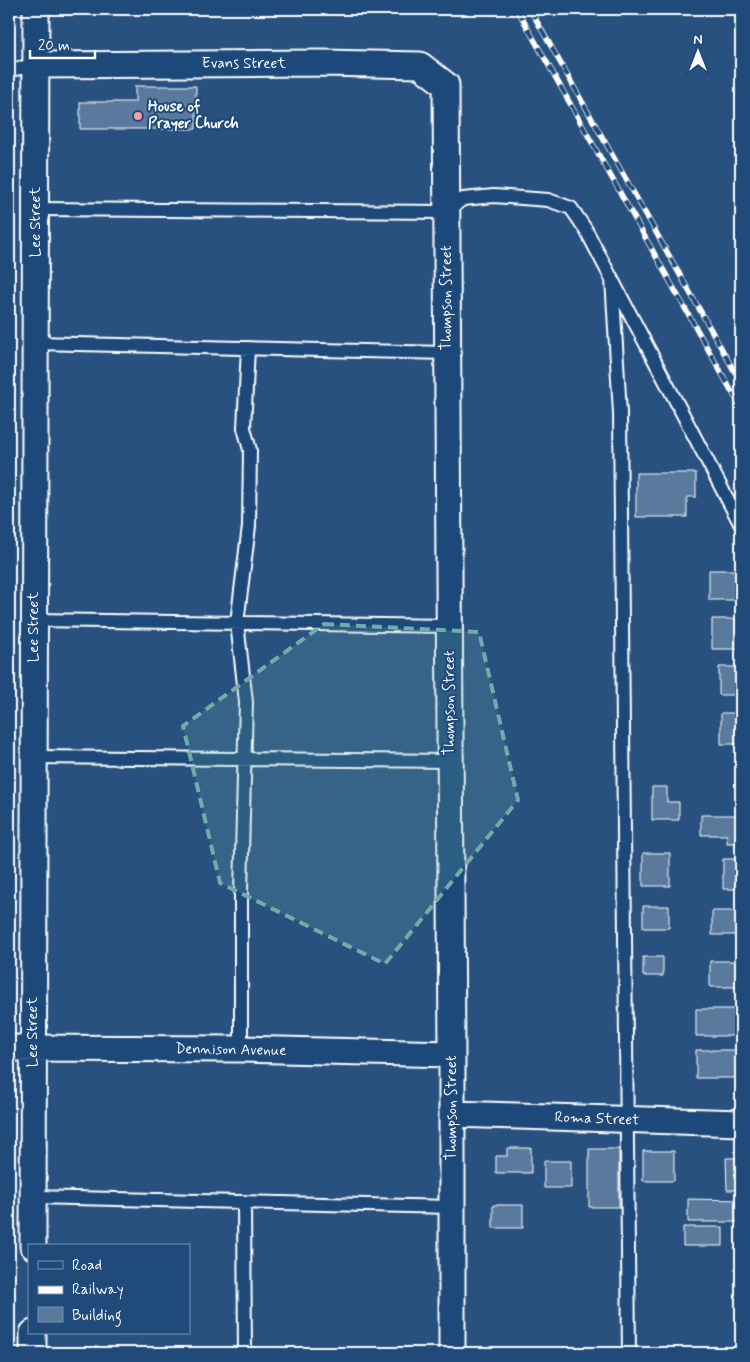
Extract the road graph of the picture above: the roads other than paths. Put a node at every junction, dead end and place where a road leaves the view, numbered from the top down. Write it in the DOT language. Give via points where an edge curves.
graph roads {
  1 [pos="36,9"];
  2 [pos="420,65"];
  3 [pos="37,66"];
  4 [pos="9,70"];
  5 [pos="36,209"];
  6 [pos="446,212"];
  7 [pos="612,278"];
  8 [pos="36,343"];
  9 [pos="248,348"];
  10 [pos="447,353"];
  11 [pos="741,525"];
  12 [pos="34,620"];
  13 [pos="237,623"];
  14 [pos="449,626"];
  15 [pos="34,757"];
  16 [pos="243,759"];
  17 [pos="450,761"];
  18 [pos="21,1048"];
  19 [pos="241,1049"];
  20 [pos="452,1054"];
  21 [pos="452,1114"];
  22 [pos="626,1120"];
  23 [pos="741,1123"];
  24 [pos="32,1196"];
  25 [pos="244,1202"];
  26 [pos="452,1207"];
  27 [pos="33,1244"];
  28 [pos="33,1334"];
  29 [pos="33,1353"];
  30 [pos="245,1353"];
  31 [pos="452,1353"];
  32 [pos="629,1353"];
  1 -- 3 [label="street, Lee Street"];
  2 -- 3 [label="street, Evans Street"];
  2 -- 6 [label="street, Thompson Street" via="446,85"];
  3 -- 4 [label="lane"];
  3 -- 5 [label="street, Lee Street"];
  5 -- 6 [label="lane"];
  5 -- 8 [label="street, Lee Street"];
  6 -- 7 [label="lane" via="463,198 494,196 548,200 571,208"];
  6 -- 10 [label="street, Thompson Street"];
  7 -- 11 [label="lane"];
  7 -- 22 [label="lane" via="620,413"];
  8 -- 9 [label="lane"];
  8 -- 12 [label="street, Lee Street"];
  9 -- 10 [label="lane"];
  9 -- 13 [label="lane" via="244,428 250,450 249,526"];
  10 -- 14 [label="street, Thompson Street"];
  12 -- 13 [label="lane"];
  12 -- 15 [label="street, Lee Street"];
  13 -- 14 [label="lane"];
  13 -- 16 [label="lane" via="246,702"];
  14 -- 17 [label="street, Thompson Street"];
  15 -- 16 [label="lane"];
  15 -- 18 [label="street, Lee Street"];
  16 -- 17 [label="lane"];
  16 -- 19 [label="lane"];
  17 -- 20 [label="street, Thompson Street"];
  18 -- 19 [label="street, Dennison Avenue"];
  18 -- 24 [label="street, Lee Street"];
  19 -- 20 [label="street, Dennison Avenue"];
  20 -- 21 [label="street, Thompson Street"];
  21 -- 22 [label="street, Roma Street"];
  21 -- 26 [label="street, Thompson Street"];
  22 -- 23 [label="street, Roma Street"];
  22 -- 32 [label="lane"];
  24 -- 25 [label="lane"];
  24 -- 27 [label="street, Lee Street"];
  25 -- 26 [label="lane"];
  25 -- 30 [label="lane"];
  26 -- 31 [label="street, Thompson Street"];
  28 -- 29 [label="street"];
}
